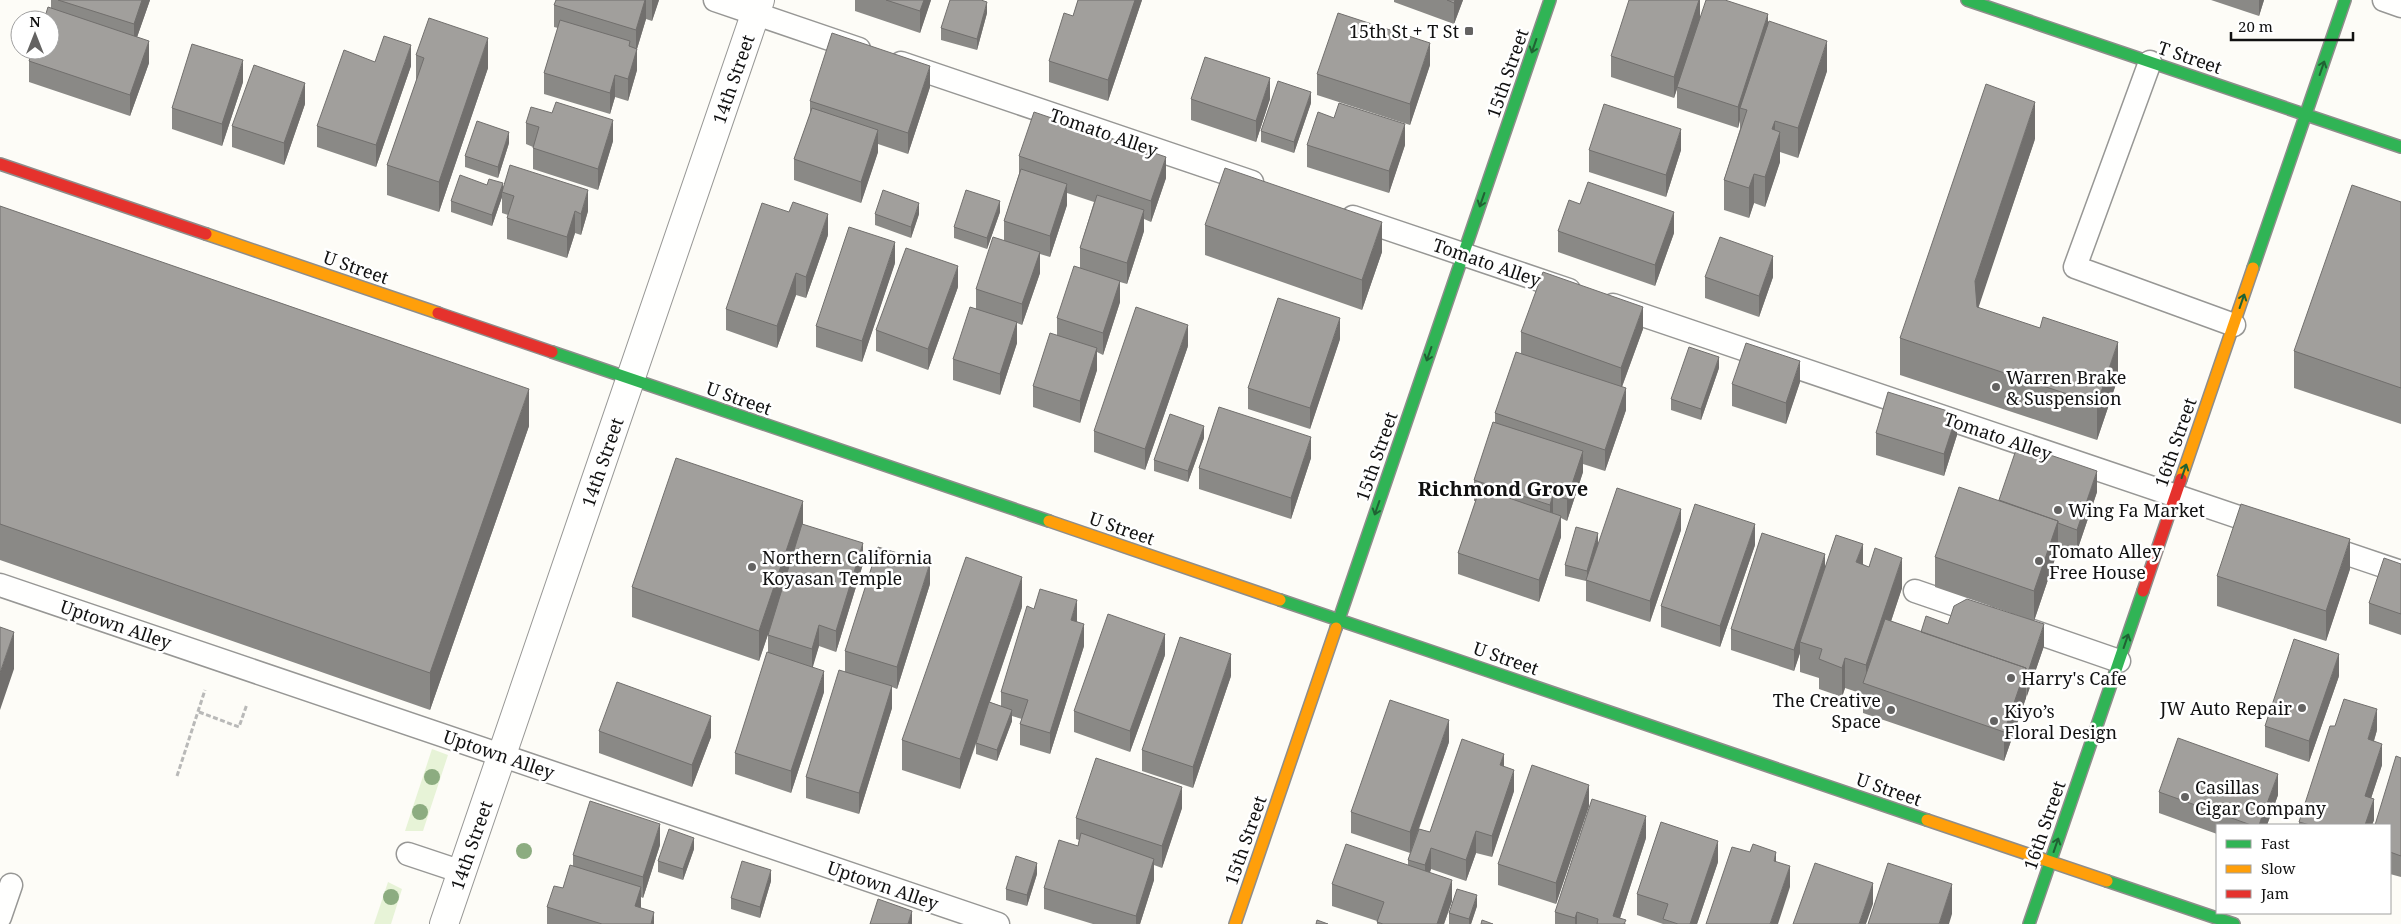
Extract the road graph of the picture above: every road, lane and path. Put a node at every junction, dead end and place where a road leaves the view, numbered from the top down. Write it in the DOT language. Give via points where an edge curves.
graph roads {
  1 [pos="715,0"];
  2 [pos="1550,0"];
  3 [pos="1967,0"];
  4 [pos="2345,0"];
  5 [pos="2384,0"];
  6 [pos="2401,6"];
  7 [pos="757,7"];
  8 [pos="2150,62"];
  9 [pos="2306,114"];
  10 [pos="2401,147"];
  11 [pos="0,164"];
  12 [pos="1269,188"];
  13 [pos="1335,210"];
  14 [pos="1463,254"];
  15 [pos="2234,325"];
  16 [pos="630,379"];
  17 [pos="2175,496"];
  18 [pos="2401,572"];
  19 [pos="0,584"];
  20 [pos="1914,591"];
  21 [pos="1338,620"];
  22 [pos="207,655"];
  23 [pos="2119,661"];
  24 [pos="258,672"];
  25 [pos="199,712"];
  26 [pos="502,755"];
  27 [pos="178,776"];
  28 [pos="408,854"];
  29 [pos="2050,862"];
  30 [pos="462,872"];
  31 [pos="11,884"];
  32 [pos="0,917"];
  33 [pos="444,924"];
  34 [pos="998,924"];
  35 [pos="1235,924"];
  36 [pos="2029,924"];
  37 [pos="2234,924"];
  1 -- 7 [label="lane, Tomato Alley"];
  2 -- 14 [label="street, 15th Street, one-way"];
  3 -- 8 [label="street, T Street"];
  9 -- 4 [label="street, 16th Street, one-way"];
  5 -- 6 [label="lane"];
  7 -- 12 [label="lane, Tomato Alley"];
  7 -- 16 [label="street, 14th Street"];
  8 -- 9 [label="street, T Street"];
  8 -- 15 [label="lane" via="2075,268"];
  9 -- 10 [label="street, T Street"];
  15 -- 9 [label="street, 16th Street, one-way"];
  11 -- 16 [label="street, U Street"];
  13 -- 14 [label="lane, Tomato Alley"];
  14 -- 17 [label="lane, Tomato Alley"];
  14 -- 21 [label="street, 15th Street, one-way"];
  17 -- 15 [label="street, 16th Street, one-way"];
  16 -- 21 [label="street, U Street"];
  16 -- 26 [label="street, 14th Street"];
  17 -- 18 [label="lane, Tomato Alley"];
  23 -- 17 [label="street, 16th Street, one-way"];
  19 -- 22 [label="lane, Uptown Alley"];
  20 -- 23 [label="lane"];
  21 -- 29 [label="street, U Street"];
  21 -- 35 [label="street, 15th Street"];
  22 -- 24 [label="lane, Uptown Alley"];
  22 -- 25 [label="path" via="205,695"];
  29 -- 23 [label="street, 16th Street, one-way"];
  24 -- 25 [label="path" via="239,727"];
  24 -- 26 [label="lane, Uptown Alley"];
  25 -- 27 [label="path"];
  26 -- 30 [label="street, 14th Street"];
  26 -- 34 [label="lane, Uptown Alley"];
  28 -- 30 [label="lane"];
  29 -- 36 [label="street, 16th Street"];
  29 -- 37 [label="street, U Street"];
  30 -- 33 [label="street, 14th Street"];
  31 -- 32 [label="lane"];
}
